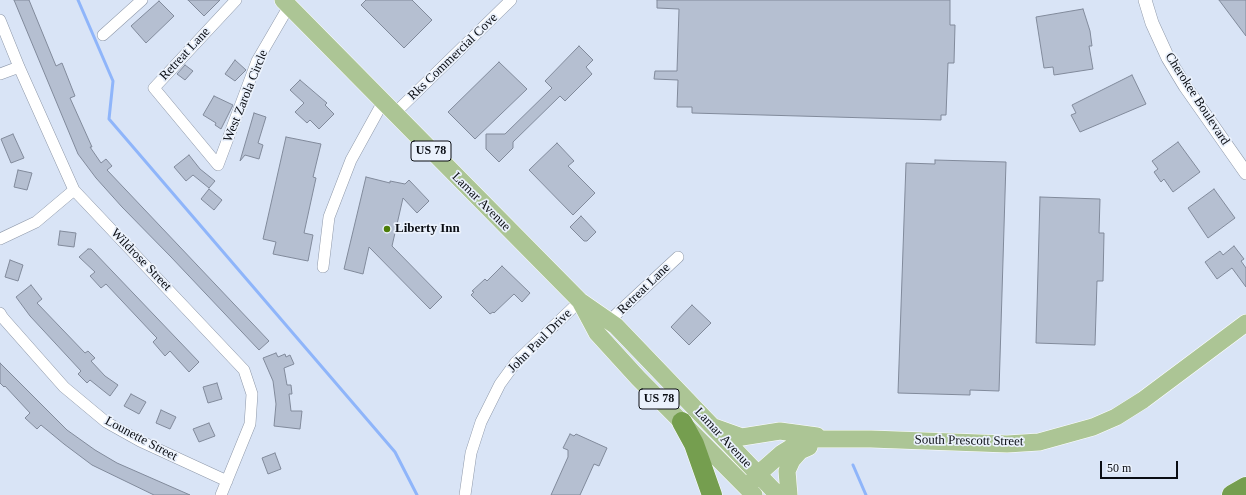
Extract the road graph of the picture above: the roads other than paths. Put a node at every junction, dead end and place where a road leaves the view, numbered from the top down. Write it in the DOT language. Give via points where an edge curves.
graph roads {
  1 [pos="142,0"];
  2 [pos="236,0"];
  3 [pos="511,0"];
  4 [pos="1145,0"];
  5 [pos="286,3"];
  6 [pos="0,20"];
  7 [pos="103,35"];
  8 [pos="19,67"];
  9 [pos="0,74"];
  10 [pos="389,108"];
  11 [pos="218,165"];
  12 [pos="1246,173"];
  13 [pos="74,190"];
  14 [pos="0,239"];
  15 [pos="678,256"];
  16 [pos="322,268"];
  17 [pos="580,301"];
  18 [pos="0,312"];
  19 [pos="609,321"];
  20 [pos="1246,323"];
  21 [pos="682,422"];
  22 [pos="711,426"];
  23 [pos="831,439"];
  24 [pos="227,481"];
  25 [pos="753,486"];
  26 [pos="1246,487"];
  27 [pos="221,495"];
  28 [pos="465,495"];
  29 [pos="712,495"];
  30 [pos="778,495"];
  31 [pos="789,495"];
  32 [pos="1232,495"];
  1 -- 7 [label="street"];
  2 -- 11 [label="street, Retreat Lane" via="154,88"];
  3 -- 10 [label="street, Rks Commercial Cove"];
  4 -- 12 [label="street, Cherokee Boulevard" via="1168,58"];
  5 -- 10 [label="main road, Lamar Avenue / US 78"];
  5 -- 11 [label="street, West Zarola Circle" via="257,61"];
  6 -- 8 [label="street, Wildrose Street"];
  8 -- 9 [label="street"];
  8 -- 13 [label="street, Wildrose Street"];
  10 -- 16 [label="street, Rks Commercial Cove" via="351,160 329,217"];
  10 -- 17 [label="main road, Lamar Avenue / US 78"];
  13 -- 14 [label="street" via="36,222"];
  13 -- 24 [label="street, Wildrose Street" via="244,370 252,394 250,424"];
  15 -- 19 [label="street, Retreat Lane"];
  17 -- 19 [label="main road, Lamar Avenue / US 78"];
  17 -- 21 [label="main road, Lamar Avenue / US 78" via="597,333"];
  17 -- 28 [label="street, John Paul Drive" via="516,362 500,384 481,422 471,453"];
  18 -- 24 [label="street, Lounette Street" via="64,388 106,422 140,441"];
  19 -- 22 [label="main road, Lamar Avenue / US 78"];
  20 -- 23 [label="main road, South Prescott Street" via="1143,400 1111,419 1067,436 1039,442 1007,444"];
  21 -- 25 [label="main road, Lamar Avenue / US 78"];
  21 -- 29 [label="highway" via="694,444"];
  22 -- 23 [label="main road" via="742,437 780,431"];
  22 -- 25 [label="main road, Lamar Avenue / US 78"];
  23 -- 25 [label="main road, South Prescott Street" via="814,439 792,446"];
  23 -- 31 [label="main road" via="800,451 792,460 787,471"];
  24 -- 27 [label="street, Wildrose Street"];
  25 -- 30 [label="main road, Lamar Avenue / US 78"];
  26 -- 32 [label="highway"];
}
